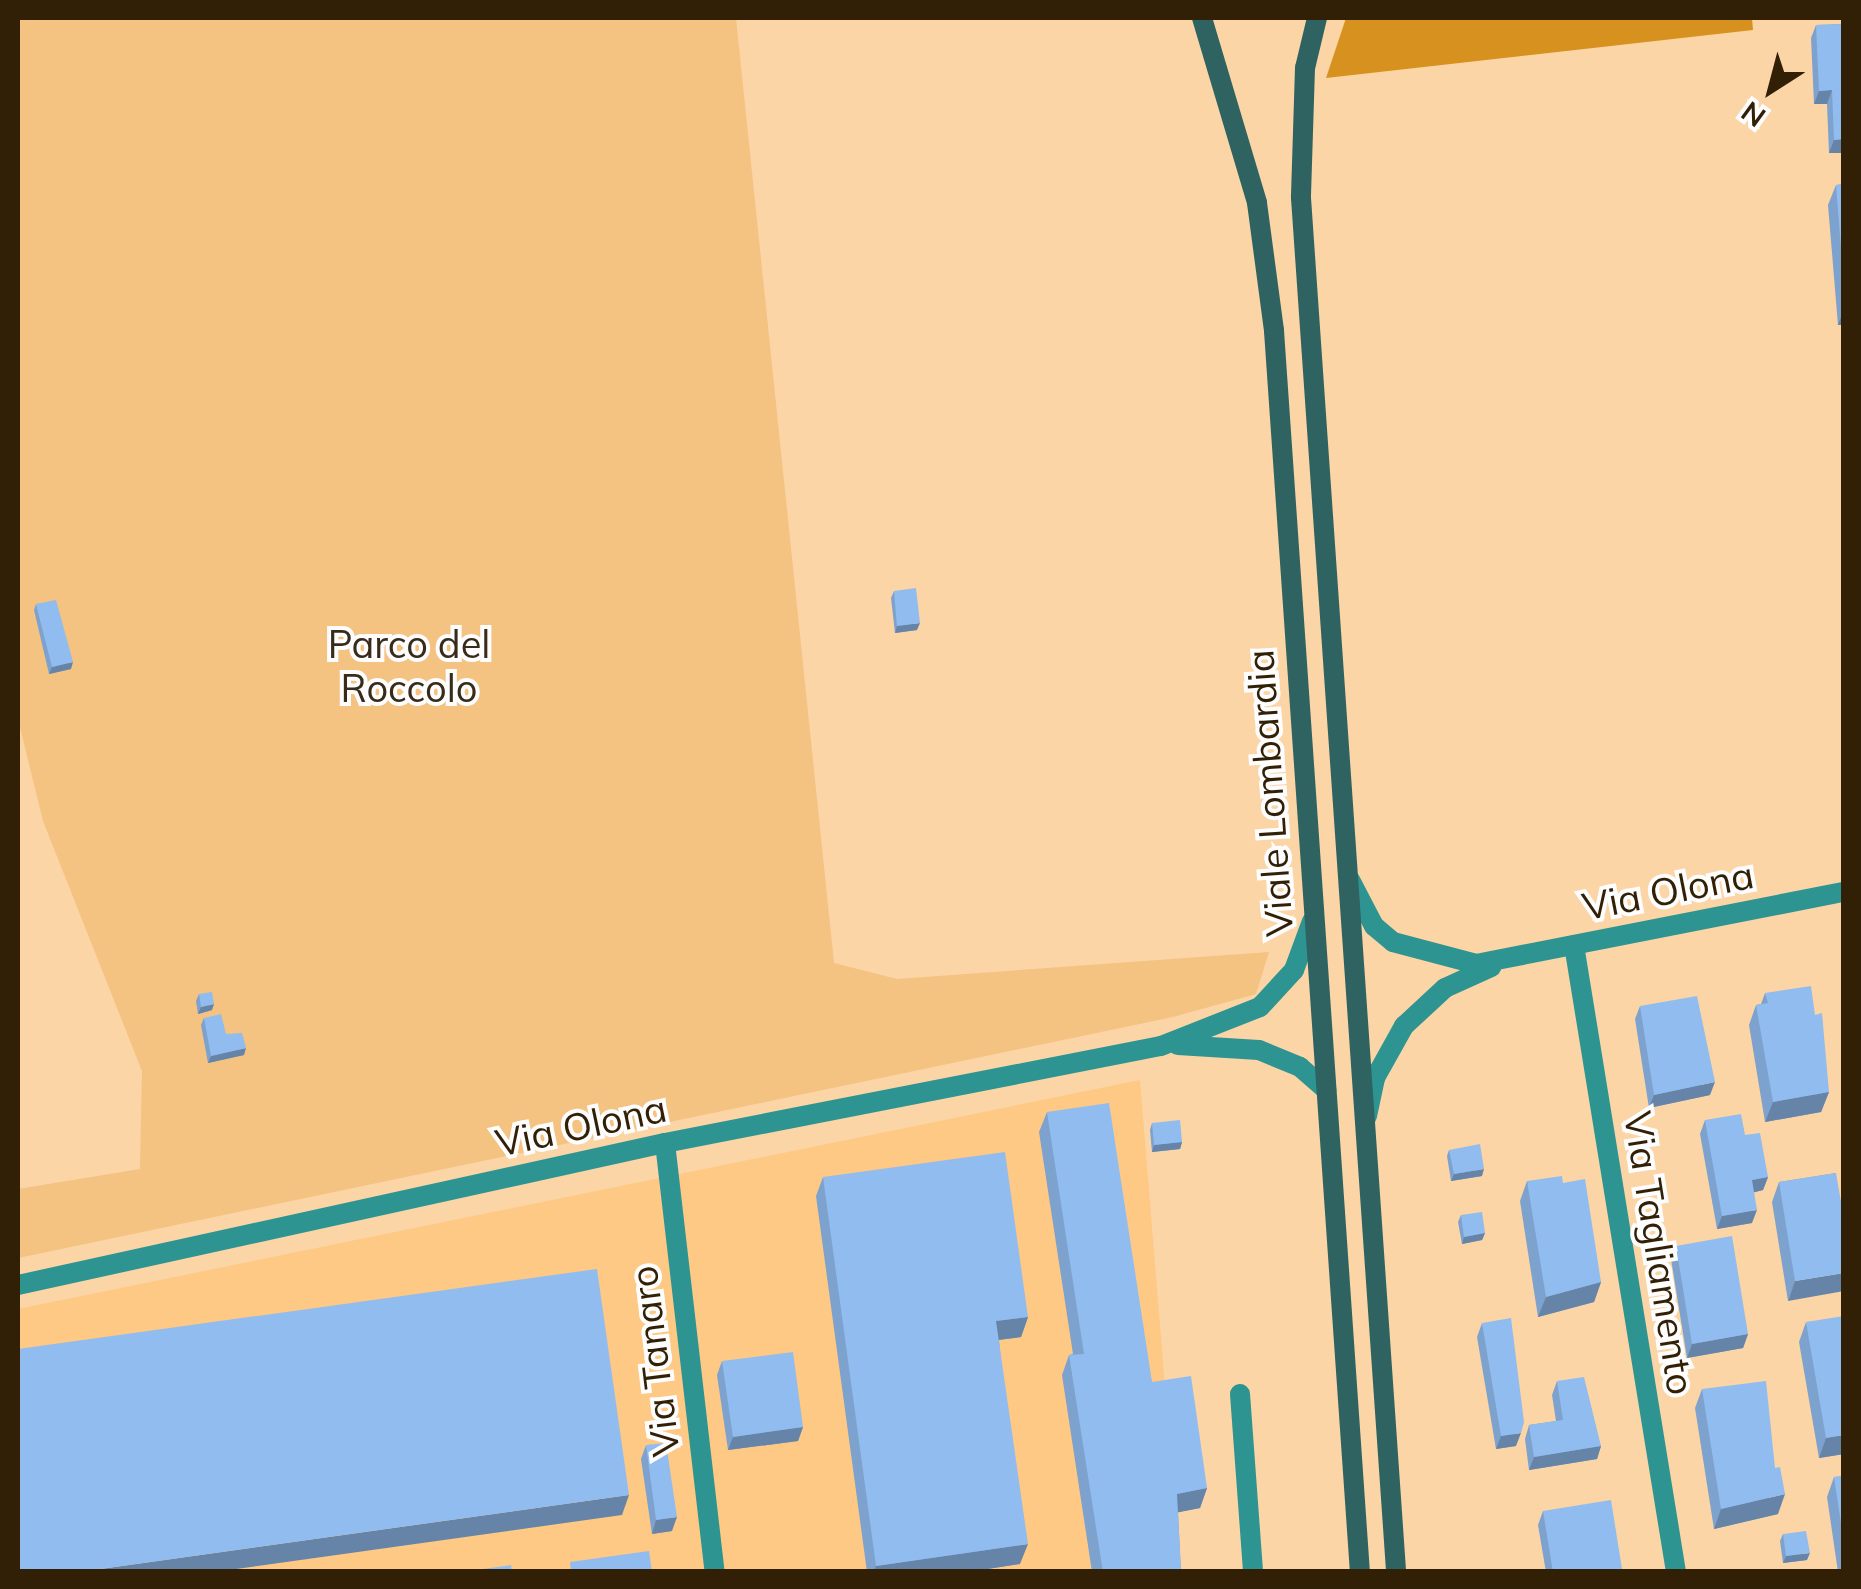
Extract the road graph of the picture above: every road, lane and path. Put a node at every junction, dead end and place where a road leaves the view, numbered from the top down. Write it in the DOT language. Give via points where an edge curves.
graph roads {
  1 [pos="1202,18"];
  2 [pos="1318,18"];
  3 [pos="1349,878"];
  4 [pos="1843,895"];
  5 [pos="1314,914"];
  6 [pos="1574,945"];
  7 [pos="1507,960"];
  8 [pos="1161,1046"];
  9 [pos="1326,1090"];
  10 [pos="1366,1121"];
  11 [pos="665,1143"];
  12 [pos="18,1285"];
  13 [pos="1240,1394"];
  14 [pos="715,1572"];
  15 [pos="1253,1572"];
  16 [pos="1360,1572"];
  17 [pos="1396,1572"];
  18 [pos="1676,1572"];
  1 -- 5 [label="main road, Viale Lombardia" via="1253,188 1266,256"];
  2 -- 3 [label="main road, Viale Lombardia" via="1304,68 1301,198"];
  3 -- 7 [label="street, Via Olona" via="1374,926 1392,942 1446,961"];
  3 -- 10 [label="main road, Viale Lombardia"];
  4 -- 6 [label="street, Via Olona"];
  5 -- 8 [label="street, Via Olona" via="1294,970 1260,1007"];
  5 -- 9 [label="main road, Viale Lombardia"];
  6 -- 7 [label="street, Via Olona"];
  6 -- 18 [label="street, Via Tagliamento"];
  7 -- 10 [label="street, Via Olona" via="1445,988 1404,1026 1376,1078"];
  8 -- 9 [label="street, Via Olona" via="1260,1050 1300,1067"];
  8 -- 11 [label="street, Via Olona"];
  9 -- 16 [label="main road, Viale Lombardia"];
  10 -- 17 [label="main road, Viale Lombardia"];
  11 -- 12 [label="street, Via Olona"];
  11 -- 14 [label="street, Via Tanaro"];
  13 -- 15 [label="street"];
}
